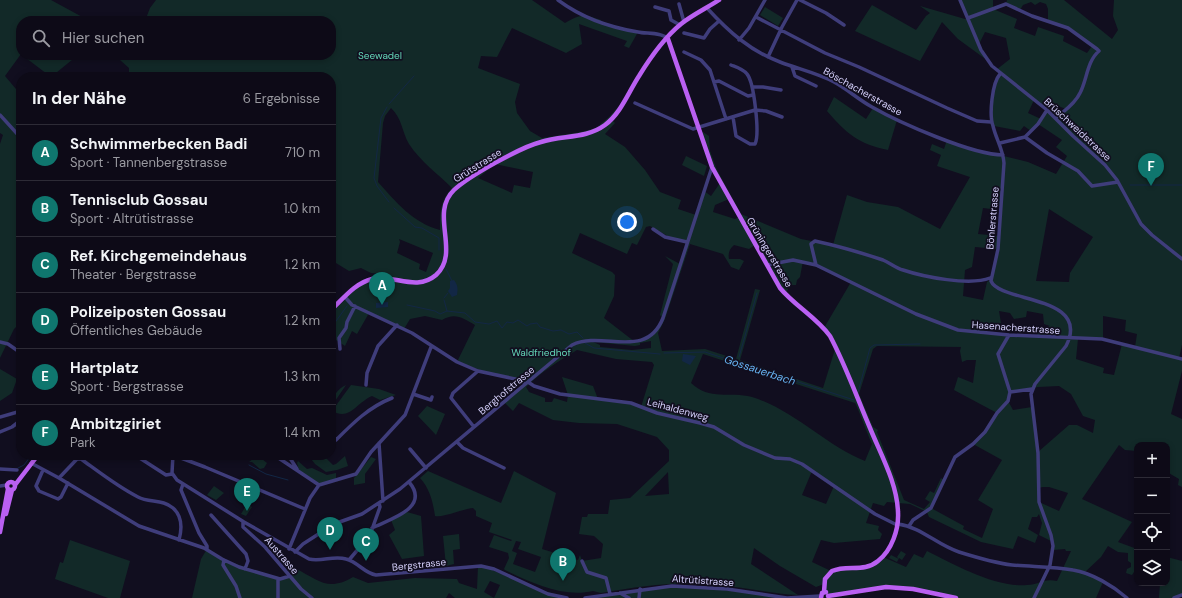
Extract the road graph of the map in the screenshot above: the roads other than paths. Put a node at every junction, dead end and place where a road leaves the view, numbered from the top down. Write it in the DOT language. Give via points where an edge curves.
graph roads {
  1 [pos="558,0"];
  2 [pos="719,0"];
  3 [pos="764,0"];
  4 [pos="799,0"];
  5 [pos="960,0"];
  6 [pos="712,2"];
  7 [pos="679,4"];
  8 [pos="655,7"];
  9 [pos="707,8"];
  10 [pos="756,17"];
  11 [pos="968,18"];
  12 [pos="719,21"];
  13 [pos="682,23"];
  14 [pos="844,25"];
  15 [pos="781,30"];
  16 [pos="684,33"];
  17 [pos="668,39"];
  18 [pos="739,40"];
  19 [pos="684,52"];
  20 [pos="768,57"];
  21 [pos="731,65"];
  22 [pos="792,67"];
  23 [pos="1000,74"];
  24 [pos="714,82"];
  25 [pos="816,86"];
  26 [pos="752,87"];
  27 [pos="780,90"];
  28 [pos="753,96"];
  29 [pos="635,103"];
  30 [pos="756,110"];
  31 [pos="1047,110"];
  32 [pos="0,115"];
  33 [pos="733,117"];
  34 [pos="782,117"];
  35 [pos="1056,118"];
  36 [pos="726,119"];
  37 [pos="991,122"];
  38 [pos="698,128"];
  39 [pos="16,133"];
  40 [pos="1025,137"];
  41 [pos="1000,143"];
  42 [pos="1003,155"];
  43 [pos="712,167"];
  44 [pos="1118,182"];
  45 [pos="653,229"];
  46 [pos="687,242"];
  47 [pos="1182,259"];
  48 [pos="816,264"];
  49 [pos="767,266"];
  50 [pos="990,278"];
  51 [pos="345,297"];
  52 [pos="336,305"];
  53 [pos="354,306"];
  54 [pos="397,325"];
  55 [pos="1009,335"];
  56 [pos="1069,339"];
  57 [pos="1,341"];
  58 [pos="378,346"];
  59 [pos="431,346"];
  60 [pos="373,347"];
  61 [pos="16,349"];
  62 [pos="340,349"];
  63 [pos="1182,359"];
  64 [pos="478,371"];
  65 [pos="526,383"];
  66 [pos="366,385"];
  67 [pos="1032,389"];
  68 [pos="1010,392"];
  69 [pos="413,394"];
  70 [pos="432,397"];
  71 [pos="392,398"];
  72 [pos="16,412"];
  73 [pos="0,417"];
  74 [pos="16,424"];
  75 [pos="474,427"];
  76 [pos="0,432"];
  77 [pos="336,440"];
  78 [pos="379,442"];
  79 [pos="456,442"];
  80 [pos="410,449"];
  81 [pos="371,452"];
  82 [pos="380,456"];
  83 [pos="34,460"];
  84 [pos="76,460"];
  85 [pos="82,460"];
  86 [pos="144,460"];
  87 [pos="173,460"];
  88 [pos="188,460"];
  89 [pos="281,460"];
  90 [pos="290,460"];
  91 [pos="31,463"];
  92 [pos="426,468"];
  93 [pos="504,468"];
  94 [pos="0,469"];
  95 [pos="17,470"];
  96 [pos="43,470"];
  97 [pos="300,473"];
  98 [pos="172,474"];
  99 [pos="59,478"];
  100 [pos="409,482"];
  101 [pos="68,483"];
  102 [pos="183,484"];
  103 [pos="319,485"];
  104 [pos="0,486"];
  105 [pos="11,486"];
  106 [pos="381,502"];
  107 [pos="306,509"];
  108 [pos="210,515"];
  109 [pos="243,522"];
  110 [pos="898,525"];
  111 [pos="909,526"];
  112 [pos="372,528"];
  113 [pos="0,532"];
  114 [pos="179,540"];
  115 [pos="207,549"];
  116 [pos="289,549"];
  117 [pos="295,552"];
  118 [pos="224,560"];
  119 [pos="349,560"];
  120 [pos="582,562"];
  121 [pos="1049,568"];
  122 [pos="245,569"];
  123 [pos="290,576"];
  124 [pos="278,579"];
  125 [pos="640,589"];
  126 [pos="824,592"];
  127 [pos="620,593"];
  128 [pos="610,594"];
  129 [pos="1182,595"];
  130 [pos="820,597"];
  131 [pos="828,597"];
  132 [pos="240,598"];
  133 [pos="278,598"];
  134 [pos="312,598"];
  135 [pos="568,598"];
  136 [pos="585,598"];
  137 [pos="629,598"];
  138 [pos="639,598"];
  139 [pos="956,598"];
  140 [pos="1034,598"];
  141 [pos="1127,598"];
  142 [pos="1174,598"];
  1 -- 17 [label="street" via="594,21"];
  2 -- 6 [label="main road"];
  3 -- 10 [label="street"];
  4 -- 14 [label="street"];
  4 -- 15 [label="street"];
  5 -- 11 [label="street"];
  6 -- 9 [label="main road"];
  7 -- 13 [label="street"];
  8 -- 13 [label="street" via="669,12 671,20"];
  9 -- 12 [label="street, Böschacherstrasse"];
  9 -- 13 [label="main road"];
  10 -- 15 [label="street"];
  10 -- 18 [label="street"];
  11 -- 23 [label="street" via="984,55"];
  11 -- 35 [label="street" via="1006,4 1068,28 1098,49 1099,52 1092,59 1079,94"];
  12 -- 16 [label="street" via="704,38"];
  12 -- 18 [label="street, Böschacherstrasse"];
  13 -- 17 [label="main road"];
  15 -- 20 [label="street"];
  15 -- 37 [label="street" via="825,53 978,121"];
  17 -- 38 [label="main road, Grüningerstrasse"];
  17 -- 51 [label="main road, Grütstrasse" via="638,76 620,108 604,125 589,133 552,139 524,148 454,190 447,198 443,212 445,259 442,268 434,276 420,282 385,278 371,280"];
  18 -- 20 [label="street, Böschacherstrasse"];
  19 -- 24 [label="street" via="703,62 710,70"];
  20 -- 22 [label="street, Böschacherstrasse"];
  21 -- 26 [label="street" via="748,75"];
  22 -- 25 [label="street" via="795,76"];
  22 -- 42 [label="street, Böschacherstrasse" via="825,78 897,120 967,147"];
  23 -- 31 [label="street, Brüschweidstrasse"];
  23 -- 37 [label="street, Bönlerstrasse" via="995,83"];
  24 -- 28 [label="street" via="719,81 748,96"];
  24 -- 36 [label="street"];
  26 -- 27 [label="street"];
  26 -- 28 [label="street"];
  28 -- 30 [label="street"];
  29 -- 38 [label="street" via="691,128"];
  30 -- 33 [label="street"];
  30 -- 33 [label="street" via="757,133 756,142 753,144 736,136"];
  30 -- 34 [label="street"];
  31 -- 35 [label="street, Brüschweidstrasse"];
  31 -- 40 [label="street"];
  32 -- 39 [label="street"];
  33 -- 36 [label="street"];
  35 -- 44 [label="street, Brüschweidstrasse" via="1106,165"];
  36 -- 38 [label="street"];
  37 -- 41 [label="street, Bönlerstrasse"];
  38 -- 43 [label="main road, Grüningerstrasse"];
  40 -- 41 [label="street"];
  40 -- 44 [label="street" via="1046,153 1078,171 1092,186"];
  41 -- 42 [label="street, Bönlerstrasse"];
  42 -- 50 [label="street, Bönlerstrasse" via="998,249"];
  43 -- 46 [label="street, Berghofstrasse"];
  43 -- 49 [label="main road, Grüningerstrasse"];
  44 -- 47 [label="street, Brüschweidstrasse" via="1141,224"];
  45 -- 46 [label="street" via="665,237"];
  46 -- 65 [label="street, Berghofstrasse" via="663,318 653,332 635,342 590,340 576,344"];
  48 -- 49 [label="street, Hasenacherstrasse" via="793,260"];
  48 -- 50 [label="street" via="812,244 815,241 884,261 909,272 957,281 980,282"];
  48 -- 55 [label="street, Hasenacherstrasse" via="931,320 972,333"];
  49 -- 110 [label="main road, Grüningerstrasse" via="780,288 824,328 836,346 889,472 897,503"];
  50 -- 56 [label="street" via="998,289 1038,300 1056,309 1068,323"];
  51 -- 52 [label="main road, Grütstrasse"];
  51 -- 53 [label="street"];
  53 -- 54 [label="street, Leihaldenweg"];
  53 -- 62 [label="street" via="346,328 339,338"];
  54 -- 58 [label="street"];
  54 -- 59 [label="street, Leihaldenweg"];
  55 -- 56 [label="street, Hasenacherstrasse"];
  55 -- 68 [label="street" via="998,354"];
  56 -- 63 [label="street, Hasenacherstrasse" via="1102,339"];
  56 -- 67 [label="street"];
  57 -- 61 [label="street"];
  58 -- 60 [label="street"];
  58 -- 66 [label="street" via="367,373"];
  59 -- 64 [label="street, Leihaldenweg"];
  59 -- 69 [label="street"];
  64 -- 65 [label="street, Leihaldenweg"];
  64 -- 75 [label="street" via="453,393 451,398"];
  65 -- 75 [label="street, Berghofstrasse"];
  65 -- 110 [label="street, Leihaldenweg" via="560,394 631,403 659,414 714,427 744,445 775,458 790,459 802,464 879,517"];
  67 -- 68 [label="street"];
  67 -- 121 [label="street" via="1031,400 1038,453 1039,502 1053,542"];
  68 -- 111 [label="street" via="1008,401 985,432 952,461 931,508 913,520"];
  69 -- 70 [label="street" via="431,400"];
  69 -- 78 [label="street" via="405,415"];
  71 -- 77 [label="street" via="375,405 363,414"];
  72 -- 73 [label="street"];
  74 -- 76 [label="street"];
  75 -- 79 [label="street, Berghofstrasse"];
  78 -- 81 [label="street"];
  78 -- 82 [label="street"];
  79 -- 92 [label="street, Berghofstrasse"];
  79 -- 93 [label="street"];
  80 -- 92 [label="street"];
  81 -- 82 [label="street"];
  81 -- 103 [label="street" via="355,475"];
  82 -- 106 [label="street"];
  83 -- 91 [label="main road"];
  84 -- 99 [label="street"];
  85 -- 114 [label="street" via="138,497 161,502 172,508 180,524"];
  86 -- 98 [label="street" via="166,475"];
  87 -- 98 [label="street"];
  88 -- 107 [label="street"];
  89 -- 97 [label="street"];
  90 -- 97 [label="street"];
  91 -- 96 [label="street"];
  91 -- 105 [label="main road"];
  92 -- 100 [label="street, Berghofstrasse"];
  94 -- 95 [label="street"];
  96 -- 99 [label="street"];
  96 -- 101 [label="street" via="36,486 39,491 58,499"];
  97 -- 103 [label="street"];
  98 -- 102 [label="street"];
  99 -- 101 [label="street"];
  100 -- 106 [label="street, Berghofstrasse"];
  100 -- 112 [label="street" via="415,492 415,500 410,508"];
  101 -- 114 [label="street" via="139,526"];
  102 -- 109 [label="street"];
  102 -- 115 [label="street" via="181,490"];
  103 -- 107 [label="street"];
  104 -- 105 [label="street"];
  105 -- 113 [label="main road"];
  106 -- 112 [label="street"];
  106 -- 117 [label="street, Berghofstrasse" via="359,516 334,524"];
  107 -- 116 [label="street"];
  108 -- 122 [label="street" via="247,556"];
  109 -- 116 [label="street"];
  109 -- 123 [label="street, Austrasse" via="244,528 265,546"];
  110 -- 111 [label="street, Leihaldenweg"];
  110 -- 126 [label="main road, Grüningerstrasse" via="892,542 881,559 865,568 832,571 825,578"];
  111 -- 121 [label="street, Leihaldenweg" via="956,551 1010,565"];
  112 -- 119 [label="street" via="370,536"];
  114 -- 115 [label="street"];
  115 -- 118 [label="street"];
  116 -- 117 [label="street"];
  117 -- 119 [label="street" via="316,561 340,558"];
  118 -- 122 [label="street"];
  118 -- 132 [label="street" via="223,565 236,584"];
  119 -- 135 [label="street, Bergstrasse" via="366,572 376,575 480,566 548,594"];
  120 -- 128 [label="street" via="588,572 607,579"];
  121 -- 140 [label="street"];
  121 -- 141 [label="street, Leihaldenweg" via="1080,572 1114,588"];
  122 -- 124 [label="street"];
  123 -- 124 [label="street"];
  123 -- 134 [label="street, Austrasse"];
  124 -- 133 [label="street"];
  125 -- 127 [label="street, Altrütistrasse"];
  125 -- 130 [label="street, Altrütistrasse" via="686,586 727,588 787,598"];
  125 -- 138 [label="street"];
  126 -- 130 [label="main road"];
  126 -- 131 [label="main road"];
  127 -- 128 [label="street, Altrütistrasse"];
  127 -- 137 [label="street"];
  128 -- 136 [label="street, Altrütistrasse"];
  129 -- 142 [label="street"];
  131 -- 139 [label="main road" via="886,587 913,589"];
}
